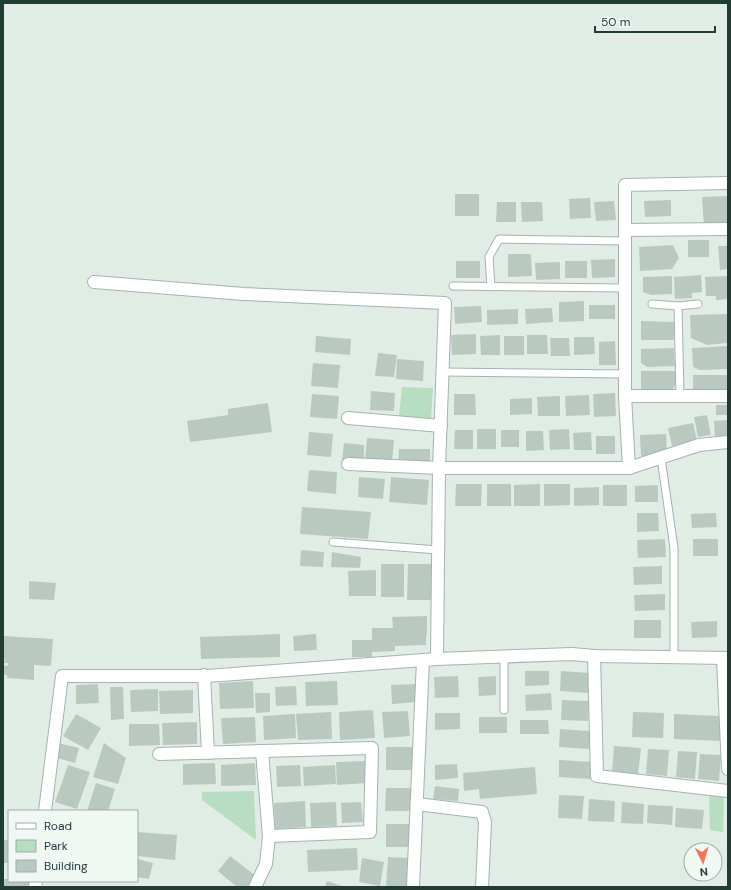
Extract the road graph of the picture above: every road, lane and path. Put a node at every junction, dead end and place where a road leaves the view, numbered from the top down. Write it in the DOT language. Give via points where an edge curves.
graph roads {
  1 [pos="728,183"];
  2 [pos="728,229"];
  3 [pos="625,235"];
  4 [pos="94,282"];
  5 [pos="453,286"];
  6 [pos="491,287"];
  7 [pos="625,288"];
  8 [pos="652,304"];
  9 [pos="698,304"];
  10 [pos="678,306"];
  11 [pos="442,372"];
  12 [pos="625,374"];
  13 [pos="625,396"];
  14 [pos="680,396"];
  15 [pos="728,396"];
  16 [pos="348,418"];
  17 [pos="441,426"];
  18 [pos="728,442"];
  19 [pos="661,458"];
  20 [pos="348,464"];
  21 [pos="440,468"];
  22 [pos="629,468"];
  23 [pos="333,542"];
  24 [pos="438,550"];
  25 [pos="504,656"];
  26 [pos="594,656"];
  27 [pos="674,658"];
  28 [pos="725,658"];
  29 [pos="437,659"];
  30 [pos="423,660"];
  31 [pos="204,676"];
  32 [pos="504,710"];
  33 [pos="262,751"];
  34 [pos="208,753"];
  35 [pos="160,754"];
  36 [pos="728,769"];
  37 [pos="728,791"];
  38 [pos="417,804"];
  39 [pos="45,810"];
  40 [pos="269,836"];
  41 [pos="255,887"];
  42 [pos="413,887"];
  43 [pos="482,887"];
  1 -- 3 [label="street" via="625,185"];
  2 -- 3 [label="street"];
  3 -- 6 [label="lane" via="499,239 489,257"];
  3 -- 7 [label="street"];
  4 -- 11 [label="street" via="244,294 445,303"];
  5 -- 6 [label="lane"];
  6 -- 7 [label="lane"];
  7 -- 12 [label="street"];
  8 -- 10 [label="lane"];
  9 -- 10 [label="lane"];
  10 -- 14 [label="lane"];
  11 -- 12 [label="lane"];
  11 -- 17 [label="street"];
  12 -- 13 [label="street"];
  13 -- 14 [label="street"];
  13 -- 22 [label="street"];
  14 -- 15 [label="street"];
  16 -- 17 [label="street"];
  17 -- 21 [label="street"];
  18 -- 19 [label="street" via="699,445"];
  19 -- 22 [label="street"];
  19 -- 27 [label="lane" via="674,548"];
  20 -- 21 [label="street"];
  21 -- 22 [label="street"];
  21 -- 24 [label="street"];
  23 -- 24 [label="lane"];
  24 -- 29 [label="street"];
  25 -- 26 [label="street"];
  25 -- 29 [label="street"];
  25 -- 32 [label="lane"];
  26 -- 27 [label="street"];
  26 -- 37 [label="street" via="597,776"];
  27 -- 28 [label="street"];
  28 -- 36 [label="street"];
  29 -- 30 [label="street"];
  30 -- 31 [label="street"];
  30 -- 38 [label="street"];
  31 -- 34 [label="street"];
  31 -- 39 [label="street" via="62,676"];
  33 -- 34 [label="street"];
  33 -- 40 [label="street"];
  33 -- 40 [label="street" via="372,748 370,832"];
  34 -- 35 [label="street"];
  38 -- 42 [label="street"];
  38 -- 43 [label="street" via="482,812 485,822"];
  40 -- 41 [label="street" via="266,864"];
}
